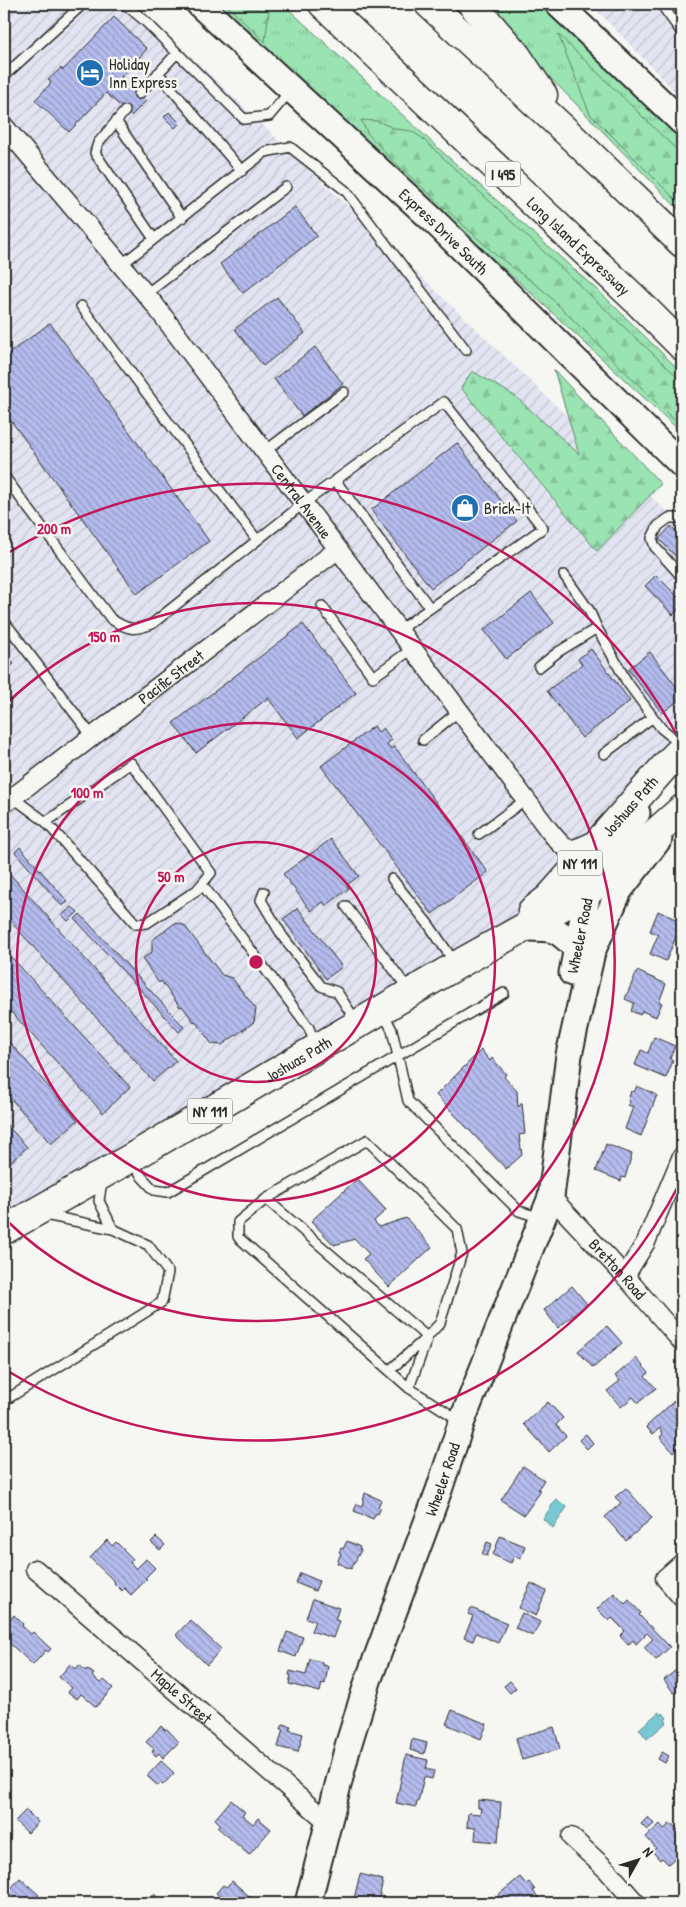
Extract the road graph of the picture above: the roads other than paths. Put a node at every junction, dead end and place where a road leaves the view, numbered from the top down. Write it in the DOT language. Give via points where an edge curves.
graph roads {
  1 [pos="83,4"];
  2 [pos="125,4"];
  3 [pos="199,4"];
  4 [pos="322,4"];
  5 [pos="429,4"];
  6 [pos="472,4"];
  7 [pos="558,4"];
  8 [pos="661,4"];
  9 [pos="682,33"];
  10 [pos="177,53"];
  11 [pos="158,73"];
  12 [pos="4,76"];
  13 [pos="291,90"];
  14 [pos="139,94"];
  15 [pos="125,110"];
  16 [pos="116,121"];
  17 [pos="682,122"];
  18 [pos="4,126"];
  19 [pos="569,134"];
  20 [pos="242,171"];
  21 [pos="286,186"];
  22 [pos="182,218"];
  23 [pos="154,239"];
  24 [pos="682,243"];
  25 [pos="121,265"];
  26 [pos="146,294"];
  27 [pos="81,306"];
  28 [pos="682,346"];
  29 [pos="466,350"];
  30 [pos="344,392"];
  31 [pos="265,450"];
  32 [pos="682,465"];
  33 [pos="4,476"];
  34 [pos="336,480"];
  35 [pos="304,503"];
  36 [pos="682,518"];
  37 [pos="257,540"];
  38 [pos="337,550"];
  39 [pos="564,575"];
  40 [pos="682,577"];
  41 [pos="322,606"];
  42 [pos="430,608"];
  43 [pos="4,621"];
  44 [pos="597,628"];
  45 [pos="398,630"];
  46 [pos="412,649"];
  47 [pos="539,667"];
  48 [pos="458,712"];
  49 [pos="653,717"];
  50 [pos="92,736"];
  51 [pos="423,740"];
  52 [pos="682,748"];
  53 [pos="604,754"];
  54 [pos="682,759"];
  55 [pos="6,798"];
  56 [pos="525,800"];
  57 [pos="682,809"];
  58 [pos="46,822"];
  59 [pos="479,834"];
  60 [pos="604,836"];
  61 [pos="392,879"];
  62 [pos="202,884"];
  63 [pos="264,892"];
  64 [pos="588,892"];
  65 [pos="346,906"];
  66 [pos="524,928"];
  67 [pos="577,949"];
  68 [pos="460,963"];
  69 [pos="410,992"];
  70 [pos="504,993"];
  71 [pos="382,1010"];
  72 [pos="358,1024"];
  73 [pos="317,1048"];
  74 [pos="569,1055"];
  75 [pos="398,1057"];
  76 [pos="682,1156"];
  77 [pos="131,1158"];
  78 [pos="103,1174"];
  79 [pos="266,1199"];
  80 [pos="546,1208"];
  81 [pos="34,1213"];
  82 [pos="113,1229"];
  83 [pos="4,1230"];
  84 [pos="625,1276"];
  85 [pos="427,1337"];
  86 [pos="682,1342"];
  87 [pos="390,1370"];
  88 [pos="409,1388"];
  89 [pos="4,1401"];
  90 [pos="462,1422"];
  91 [pos="682,1564"];
  92 [pos="35,1569"];
  93 [pos="682,1598"];
  94 [pos="329,1823"];
  95 [pos="571,1837"];
  96 [pos="308,1903"];
  97 [pos="636,1903"];
  1 -- 12 [label="lane"];
  2 -- 10 [label="lane"];
  3 -- 13 [label="main road, Express Drive South"];
  4 -- 28 [label="main road, Long Island Expressway / I 495"];
  5 -- 19 [label="main road"];
  6 -- 19 [label="main road" via="517,56"];
  7 -- 17 [label="main road"];
  8 -- 9 [label="lane"];
  10 -- 11 [label="lane"];
  10 -- 13 [label="lane" via="244,119 269,116"];
  11 -- 14 [label="lane"];
  11 -- 20 [label="lane"];
  13 -- 32 [label="main road, Express Drive South" via="434,221"];
  15 -- 16 [label="lane"];
  16 -- 22 [label="lane"];
  16 -- 23 [label="lane" via="98,143 95,153"];
  18 -- 25 [label="street, Central Avenue"];
  19 -- 24 [label="main road"];
  20 -- 22 [label="lane"];
  20 -- 29 [label="lane" via="265,152 290,147 346,191"];
  21 -- 26 [label="lane"];
  22 -- 23 [label="lane"];
  23 -- 25 [label="lane"];
  25 -- 26 [label="street, Central Avenue"];
  26 -- 31 [label="street, Central Avenue"];
  27 -- 37 [label="lane"];
  30 -- 31 [label="lane"];
  31 -- 35 [label="street, Central Avenue"];
  33 -- 37 [label="lane" via="112,619 125,628 139,629 152,624"];
  34 -- 35 [label="lane"];
  34 -- 42 [label="lane"];
  34 -- 42 [label="lane" via="444,402 543,528"];
  35 -- 37 [label="lane"];
  35 -- 38 [label="street, Central Avenue"];
  36 -- 40 [label="lane" via="669,518 658,526 652,538 655,547"];
  38 -- 45 [label="street, Central Avenue"];
  38 -- 50 [label="street, Pacific Street"];
  39 -- 44 [label="lane" via="589,610"];
  41 -- 46 [label="lane" via="372,677"];
  42 -- 45 [label="lane"];
  43 -- 50 [label="lane"];
  44 -- 47 [label="lane"];
  44 -- 49 [label="lane" via="626,682"];
  45 -- 46 [label="street, Central Avenue"];
  46 -- 48 [label="street, Central Avenue"];
  48 -- 51 [label="lane"];
  48 -- 56 [label="street, Central Avenue"];
  49 -- 52 [label="lane"];
  49 -- 53 [label="lane"];
  50 -- 55 [label="street, Pacific Street"];
  52 -- 60 [label="main road, Joshuas Path / NY 111"];
  54 -- 64 [label="main road, Wheeler Road" via="626,827"];
  55 -- 58 [label="lane"];
  56 -- 59 [label="lane"];
  56 -- 60 [label="street, Central Avenue" via="563,847 575,850"];
  57 -- 64 [label="main road, Joshuas Path / NY 111"];
  57 -- 74 [label="main road, Wheeler Road" via="619,891 592,952"];
  58 -- 62 [label="lane" via="136,924 147,923"];
  58 -- 62 [label="lane" via="132,764 211,874"];
  60 -- 68 [label="main road, Joshuas Path / NY 111" via="548,898"];
  61 -- 68 [label="lane"];
  62 -- 73 [label="lane" via="309,1028"];
  63 -- 72 [label="lane" via="260,900 283,937 321,986 337,992"];
  64 -- 66 [label="main road, Joshuas Path / NY 111"];
  64 -- 67 [label="main road, Wheeler Road"];
  65 -- 69 [label="lane"];
  66 -- 67 [label="main road" via="556,930"];
  66 -- 68 [label="main road, Joshuas Path / NY 111"];
  67 -- 74 [label="main road, Wheeler Road" via="570,986"];
  68 -- 69 [label="main road, Joshuas Path / NY 111"];
  69 -- 71 [label="main road, Joshuas Path / NY 111"];
  70 -- 75 [label="lane"];
  71 -- 72 [label="main road, Joshuas Path / NY 111"];
  71 -- 75 [label="lane" via="392,1030"];
  72 -- 73 [label="main road, Joshuas Path / NY 111"];
  73 -- 77 [label="main road, Joshuas Path / NY 111"];
  74 -- 80 [label="main road, Wheeler Road"];
  75 -- 77 [label="lane" via="168,1192 154,1190"];
  75 -- 80 [label="lane" via="408,1101 519,1211"];
  76 -- 84 [label="street" via="646,1242"];
  77 -- 78 [label="main road, Joshuas Path / NY 111"];
  78 -- 81 [label="main road, Joshuas Path / NY 111"];
  78 -- 82 [label="lane" via="99,1201"];
  79 -- 85 [label="lane"];
  79 -- 85 [label="lane" via="367,1140 457,1229 462,1253 440,1323"];
  79 -- 87 [label="lane" via="238,1222 238,1238"];
  80 -- 84 [label="street, Bretton Road"];
  80 -- 90 [label="main road, Wheeler Road"];
  81 -- 82 [label="lane"];
  81 -- 83 [label="main road, Joshuas Path / NY 111"];
  82 -- 89 [label="lane" via="148,1245 168,1272 162,1302"];
  84 -- 86 [label="street, Bretton Road"];
  85 -- 87 [label="lane"];
  85 -- 88 [label="lane"];
  87 -- 88 [label="lane"];
  88 -- 90 [label="lane"];
  90 -- 94 [label="main road, Wheeler Road" via="368,1681"];
  91 -- 93 [label="street" via="665,1578"];
  92 -- 94 [label="street, Maple Street"];
  94 -- 96 [label="main road, Wheeler Road"];
  95 -- 97 [label="street"];
}
